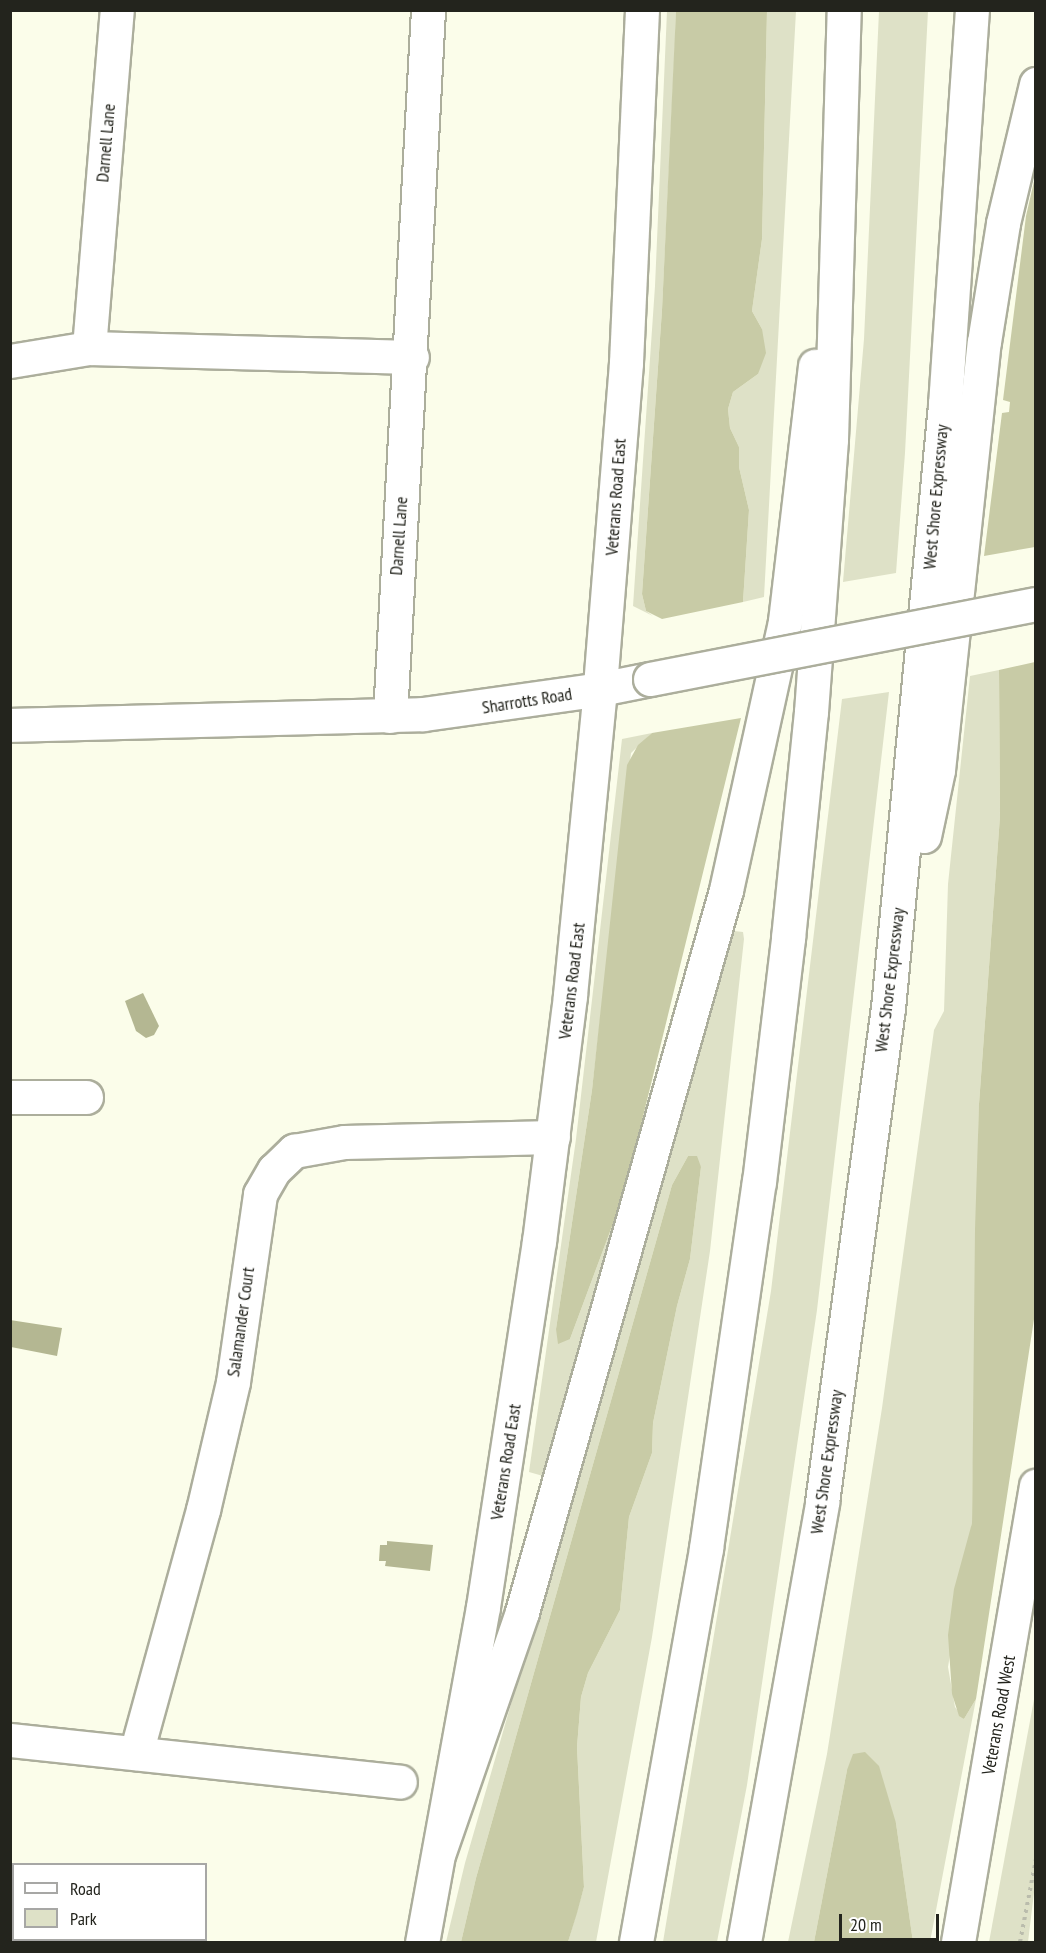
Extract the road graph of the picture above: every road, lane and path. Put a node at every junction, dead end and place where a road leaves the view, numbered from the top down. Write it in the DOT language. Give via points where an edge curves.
graph roads {
  1 [pos="117,10"];
  2 [pos="428,10"];
  3 [pos="642,10"];
  4 [pos="844,10"];
  5 [pos="972,10"];
  6 [pos="1035,84"];
  7 [pos="837,207"];
  8 [pos="89,348"];
  9 [pos="412,357"];
  10 [pos="10,361"];
  11 [pos="1035,604"];
  12 [pos="600,688"];
  13 [pos="390,716"];
  14 [pos="10,725"];
  15 [pos="888,1008"];
  16 [pos="10,1097"];
  17 [pos="86,1097"];
  18 [pos="553,1137"];
  19 [pos="1035,1486"];
  20 [pos="10,1740"];
  21 [pos="136,1753"];
  22 [pos="400,1782"];
  23 [pos="439,1852"];
  24 [pos="1035,1859"];
  25 [pos="422,1942"];
  26 [pos="636,1942"];
  27 [pos="744,1942"];
  28 [pos="958,1942"];
  29 [pos="1020,1942"];
  1 -- 8 [label="main road, Darnell Lane"];
  2 -- 9 [label="main road, Darnell Lane"];
  3 -- 12 [label="main road, Veterans Road East" via="626,363"];
  4 -- 7 [label="main road"];
  5 -- 15 [label="main road, West Shore Expressway" via="945,405"];
  6 -- 15 [label="main road" via="1003,223 984,342 938,770"];
  7 -- 23 [label="main road" via="785,621 726,890 529,1591"];
  7 -- 26 [label="main road" via="831,439 822,572 779,1017 706,1548"];
  8 -- 9 [label="main road"];
  8 -- 10 [label="main road"];
  9 -- 13 [label="main road, Darnell Lane"];
  11 -- 12 [label="main road, Sharrotts Road, bridge"];
  12 -- 13 [label="main road, Sharrotts Road" via="460,711"];
  12 -- 18 [label="main road, Veterans Road East" via="584,872"];
  13 -- 14 [label="main road, Sharrotts Road"];
  15 -- 27 [label="main road, West Shore Expressway" via="822,1502"];
  16 -- 17 [label="main road"];
  18 -- 21 [label="main road, Salamander Court" via="344,1142 294,1151 274,1170 260,1194 233,1382 209,1487"];
  18 -- 23 [label="main road, Veterans Road East" via="503,1485"];
  19 -- 28 [label="main road, Veterans Road West"];
  20 -- 21 [label="main road"];
  21 -- 22 [label="main road"];
  23 -- 25 [label="main road, Veterans Road East"];
  24 -- 29 [label="path"];
}
